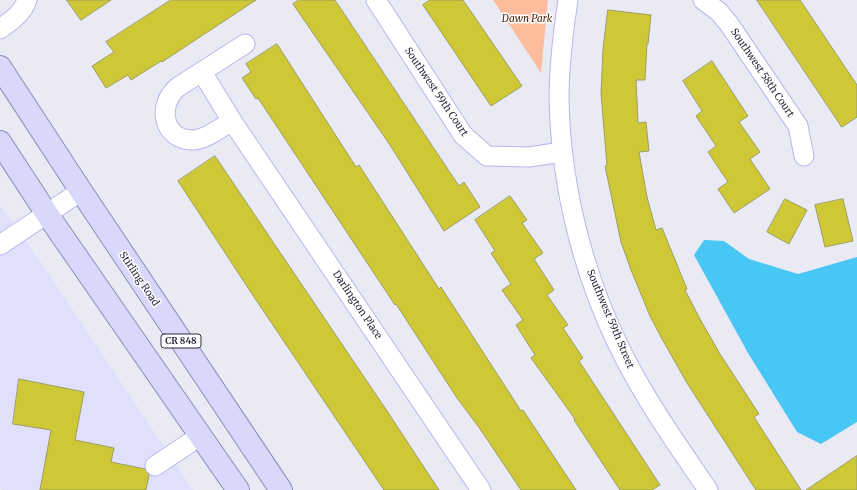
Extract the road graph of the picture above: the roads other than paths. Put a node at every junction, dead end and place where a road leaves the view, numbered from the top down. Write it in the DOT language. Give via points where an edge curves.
graph roads {
  1 [pos="27,0"];
  2 [pos="376,0"];
  3 [pos="568,0"];
  4 [pos="703,0"];
  5 [pos="0,29"];
  6 [pos="245,44"];
  7 [pos="0,67"];
  8 [pos="202,72"];
  9 [pos="232,121"];
  10 [pos="0,142"];
  11 [pos="562,152"];
  12 [pos="804,156"];
  13 [pos="80,192"];
  14 [pos="47,214"];
  15 [pos="0,246"];
  16 [pos="200,436"];
  17 [pos="155,466"];
  18 [pos="238,490"];
  19 [pos="281,490"];
  20 [pos="481,490"];
  21 [pos="708,490"];
  1 -- 5 [label="street" via="25,7 13,20"];
  2 -- 11 [label="street, Southwest 59th Court" via="463,136 487,156 529,157"];
  3 -- 11 [label="street, Southwest 59th Street" via="559,98"];
  4 -- 12 [label="street, Southwest 58th Court" via="719,12 729,24 798,126"];
  6 -- 8 [label="street"];
  7 -- 13 [label="main road, Stirling Road / CR 848"];
  8 -- 9 [label="street, Darlington Place"];
  8 -- 9 [label="street" via="169,95 165,116 169,127 180,137 195,140"];
  9 -- 20 [label="street, Darlington Place"];
  10 -- 14 [label="main road"];
  11 -- 21 [label="street, Southwest 59th Street" via="571,206 583,254 612,329 629,367 652,407"];
  13 -- 14 [label="street"];
  13 -- 19 [label="main road, Stirling Road / CR 848"];
  14 -- 15 [label="street"];
  14 -- 16 [label="main road"];
  16 -- 17 [label="street"];
  16 -- 18 [label="main road"];
}
